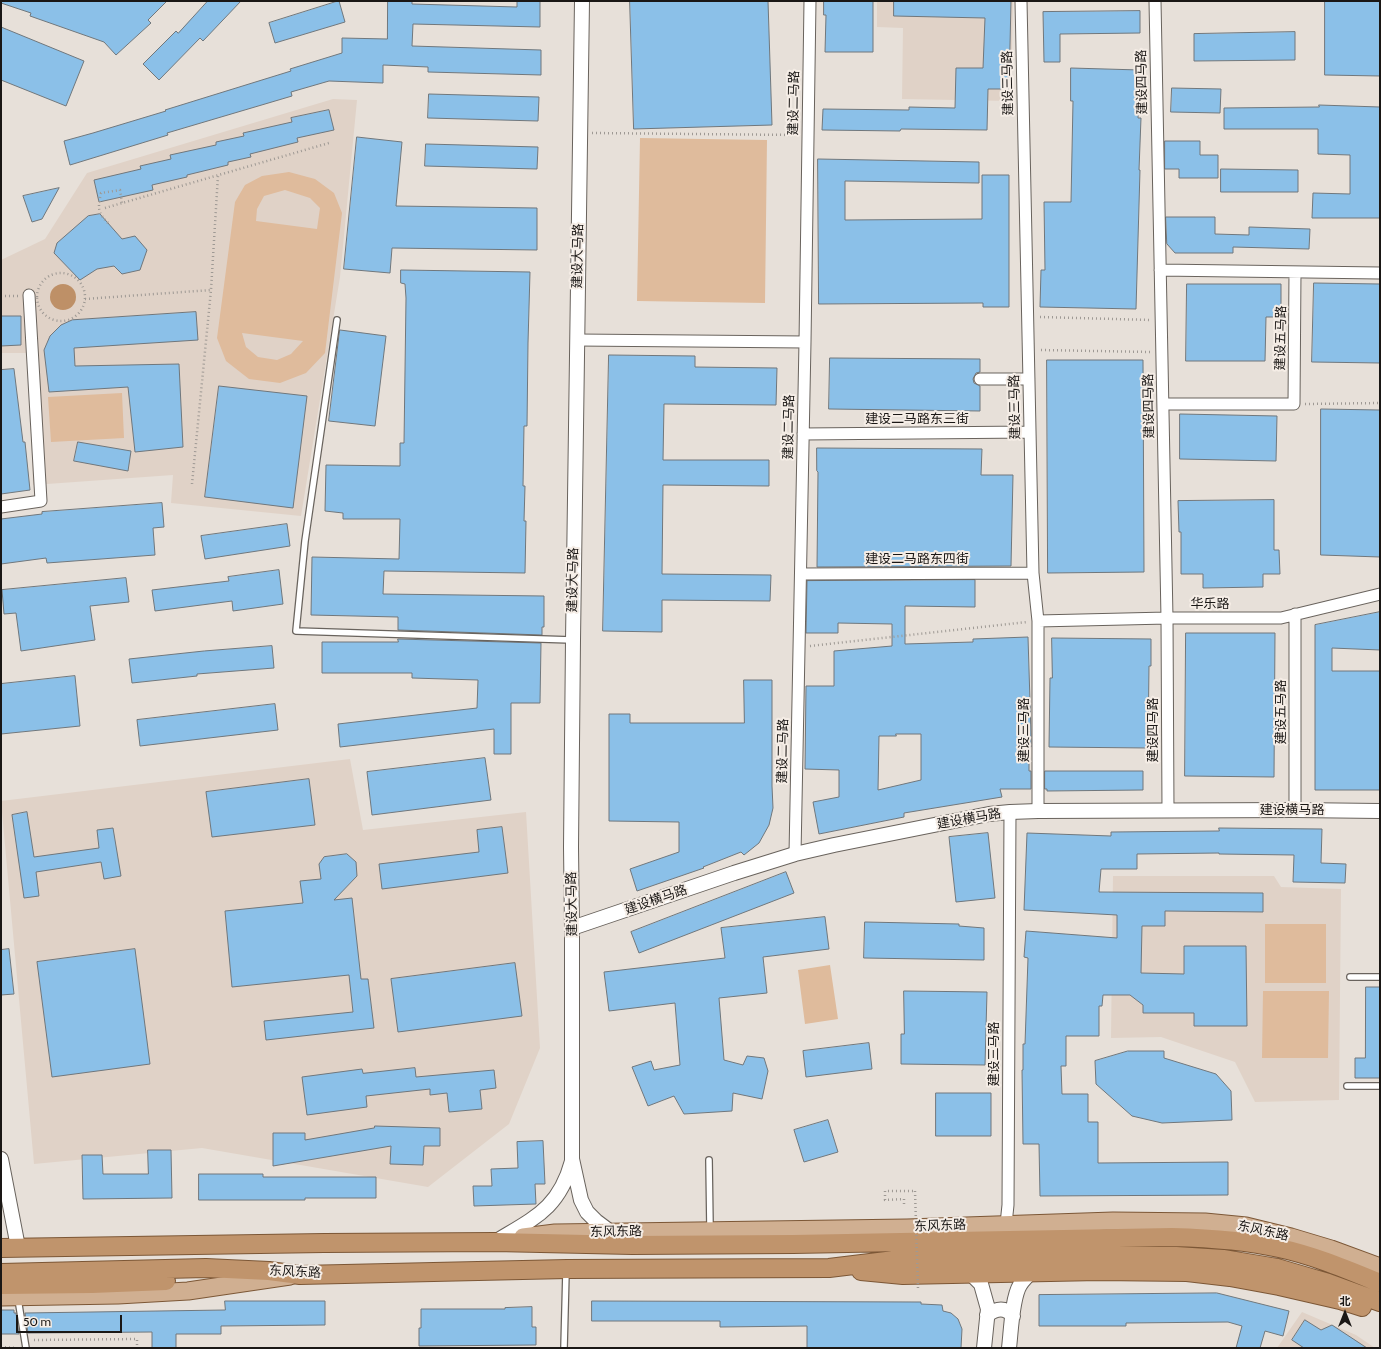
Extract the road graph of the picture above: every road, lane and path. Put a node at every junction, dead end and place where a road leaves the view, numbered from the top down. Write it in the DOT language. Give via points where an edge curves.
graph roads {
  1 [pos="582,1"];
  2 [pos="810,1"];
  3 [pos="1021,1"];
  4 [pos="1155,1"];
  5 [pos="580,132"];
  6 [pos="808,136"];
  7 [pos="329,143"];
  8 [pos="218,175"];
  9 [pos="122,203"];
  10 [pos="105,208"];
  11 [pos="108,223"];
  12 [pos="1160,270"];
  13 [pos="1295,272"];
  14 [pos="1380,273"];
  15 [pos="211,290"];
  16 [pos="29,295"];
  17 [pos="85,299"];
  18 [pos="1027,317"];
  19 [pos="337,320"];
  20 [pos="1161,320"];
  21 [pos="577,340"];
  22 [pos="805,342"];
  23 [pos="1028,350"];
  24 [pos="1162,352"];
  25 [pos="980,379"];
  26 [pos="1028,379"];
  27 [pos="1380,403"];
  28 [pos="1163,404"];
  29 [pos="1294,404"];
  30 [pos="1030,432"];
  31 [pos="803,434"];
  32 [pos="192,484"];
  33 [pos="1,507"];
  34 [pos="1033,573"];
  35 [pos="801,574"];
  36 [pos="1380,594"];
  37 [pos="1295,614"];
  38 [pos="1167,618"];
  39 [pos="1038,621"];
  40 [pos="573,640"];
  41 [pos="799,647"];
  42 [pos="1295,810"];
  43 [pos="1038,811"];
  44 [pos="1168,811"];
  45 [pos="1380,811"];
  46 [pos="1010,812"];
  47 [pos="795,854"];
  48 [pos="572,928"];
  49 [pos="1350,977"];
  50 [pos="1380,977"];
  51 [pos="1347,1086"];
  52 [pos="1380,1086"];
  53 [pos="1,1159"];
  54 [pos="572,1159"];
  55 [pos="709,1160"];
  56 [pos="904,1204"];
  57 [pos="1006,1224"];
  58 [pos="710,1231"];
  59 [pos="612,1233"];
  60 [pos="495,1242"];
  61 [pos="7,1246"];
  62 [pos="1380,1266"];
  63 [pos="829,1268"];
  64 [pos="566,1269"];
  65 [pos="1030,1273"];
  66 [pos="971,1274"];
  67 [pos="1380,1283"];
  68 [pos="6,1287"];
  69 [pos="918,1289"];
  70 [pos="1380,1302"];
  71 [pos="1380,1314"];
  72 [pos="987,1315"];
  73 [pos="1013,1316"];
  74 [pos="24,1341"];
  75 [pos="1,1348"];
  76 [pos="25,1348"];
  77 [pos="137,1348"];
  78 [pos="564,1348"];
  79 [pos="984,1348"];
  80 [pos="1008,1348"];
  1 -- 5 [label="street, 建设大马路"];
  2 -- 6 [label="street, 建设二马路"];
  3 -- 18 [label="street, 建设三马路"];
  4 -- 12 [label="street, 建设四马路"];
  5 -- 6 [label="path"];
  5 -- 21 [label="street, 建设大马路"];
  6 -- 22 [label="street, 建设二马路"];
  7 -- 8 [label="path"];
  8 -- 9 [label="path"];
  8 -- 15 [label="path"];
  9 -- 10 [label="path"];
  9 -- 11 [label="path" via="120,190 101,193 100,214"];
  12 -- 13 [label="street"];
  12 -- 20 [label="street, 建设四马路"];
  13 -- 14 [label="street"];
  13 -- 29 [label="street, 建设五马路"];
  15 -- 17 [label="path"];
  15 -- 32 [label="path"];
  16 -- 33 [label="street" via="41,502"];
  17 -- 17 [label="path" via="80,283 67,274 59,273 44,280 37,295 37,302 44,314 58,321 78,314"];
  18 -- 20 [label="path"];
  18 -- 23 [label="street, 建设三马路"];
  19 -- 40 [label="lane" via="305,541 296,631"];
  20 -- 24 [label="street, 建设四马路"];
  21 -- 22 [label="street"];
  21 -- 40 [label="street, 建设大马路"];
  22 -- 31 [label="street, 建设二马路"];
  23 -- 24 [label="path"];
  23 -- 26 [label="street, 建设三马路"];
  24 -- 28 [label="street, 建设四马路"];
  25 -- 26 [label="street"];
  26 -- 30 [label="street, 建设三马路"];
  27 -- 29 [label="path"];
  28 -- 29 [label="street"];
  28 -- 38 [label="street, 建设四马路"];
  30 -- 31 [label="street, 建设二马路东三街"];
  30 -- 34 [label="street, 建设三马路"];
  31 -- 35 [label="street, 建设二马路"];
  34 -- 35 [label="street, 建设二马路东四街"];
  34 -- 39 [label="street, 建设三马路"];
  35 -- 41 [label="street, 建设二马路"];
  36 -- 37 [label="street, 华乐路"];
  37 -- 38 [label="street, 华乐路" via="1281,618"];
  37 -- 42 [label="street, 建设五马路"];
  38 -- 39 [label="street, 华乐路"];
  38 -- 44 [label="street, 建设四马路"];
  39 -- 41 [label="path"];
  39 -- 43 [label="street, 建设三马路"];
  40 -- 48 [label="street, 建设大马路"];
  41 -- 47 [label="street, 建设二马路"];
  42 -- 44 [label="street, 建设横马路"];
  42 -- 45 [label="street, 建设横马路"];
  43 -- 44 [label="street, 建设横马路"];
  43 -- 46 [label="street, 建设横马路"];
  46 -- 47 [label="street, 建设横马路" via="958,819"];
  46 -- 57 [label="street, 建设三马路"];
  47 -- 48 [label="street, 建设横马路"];
  48 -- 54 [label="street, 建设大马路"];
  49 -- 50 [label="lane"];
  51 -- 52 [label="lane"];
  53 -- 61 [label="street"];
  54 -- 59 [label="street" via="581,1200 587,1212"];
  54 -- 60 [label="street" via="561,1190 552,1203 538,1216"];
  55 -- 58 [label="lane"];
  56 -- 69 [label="path, bridge" via="904,1199 885,1200 885,1191 915,1191"];
  57 -- 58 [label="main road, 东风东路"];
  57 -- 62 [label="main road, 东风东路" via="1148,1221 1221,1223 1297,1238"];
  58 -- 59 [label="main road, 东风东路"];
  59 -- 60 [label="main road, 东风东路" via="555,1233"];
  60 -- 61 [label="highway, 东风东路"];
  60 -- 67 [label="highway, 东风东路" via="632,1245 1172,1237 1225,1239 1280,1248 1338,1266"];
  63 -- 64 [label="highway, 东风东路"];
  63 -- 66 [label="highway, 东风东路" via="903,1275"];
  63 -- 70 [label="highway, 东风东路" via="903,1259 1203,1257 1277,1268"];
  64 -- 68 [label="highway, 东风东路" via="300,1274"];
  64 -- 78 [label="lane"];
  65 -- 66 [label="highway, 东风东路"];
  65 -- 71 [label="highway, 东风东路" via="1159,1271 1210,1274 1340,1300"];
  65 -- 73 [label="street" via="1020,1285"];
  66 -- 72 [label="street" via="981,1284 988,1309"];
  68 -- 74 [label="lane"];
  72 -- 73 [label="street" via="1003,1309"];
  72 -- 79 [label="street"];
  73 -- 80 [label="street"];
  74 -- 76 [label="lane"];
  74 -- 77 [label="path" via="137,1339"];
  75 -- 76 [label="path"];
}
